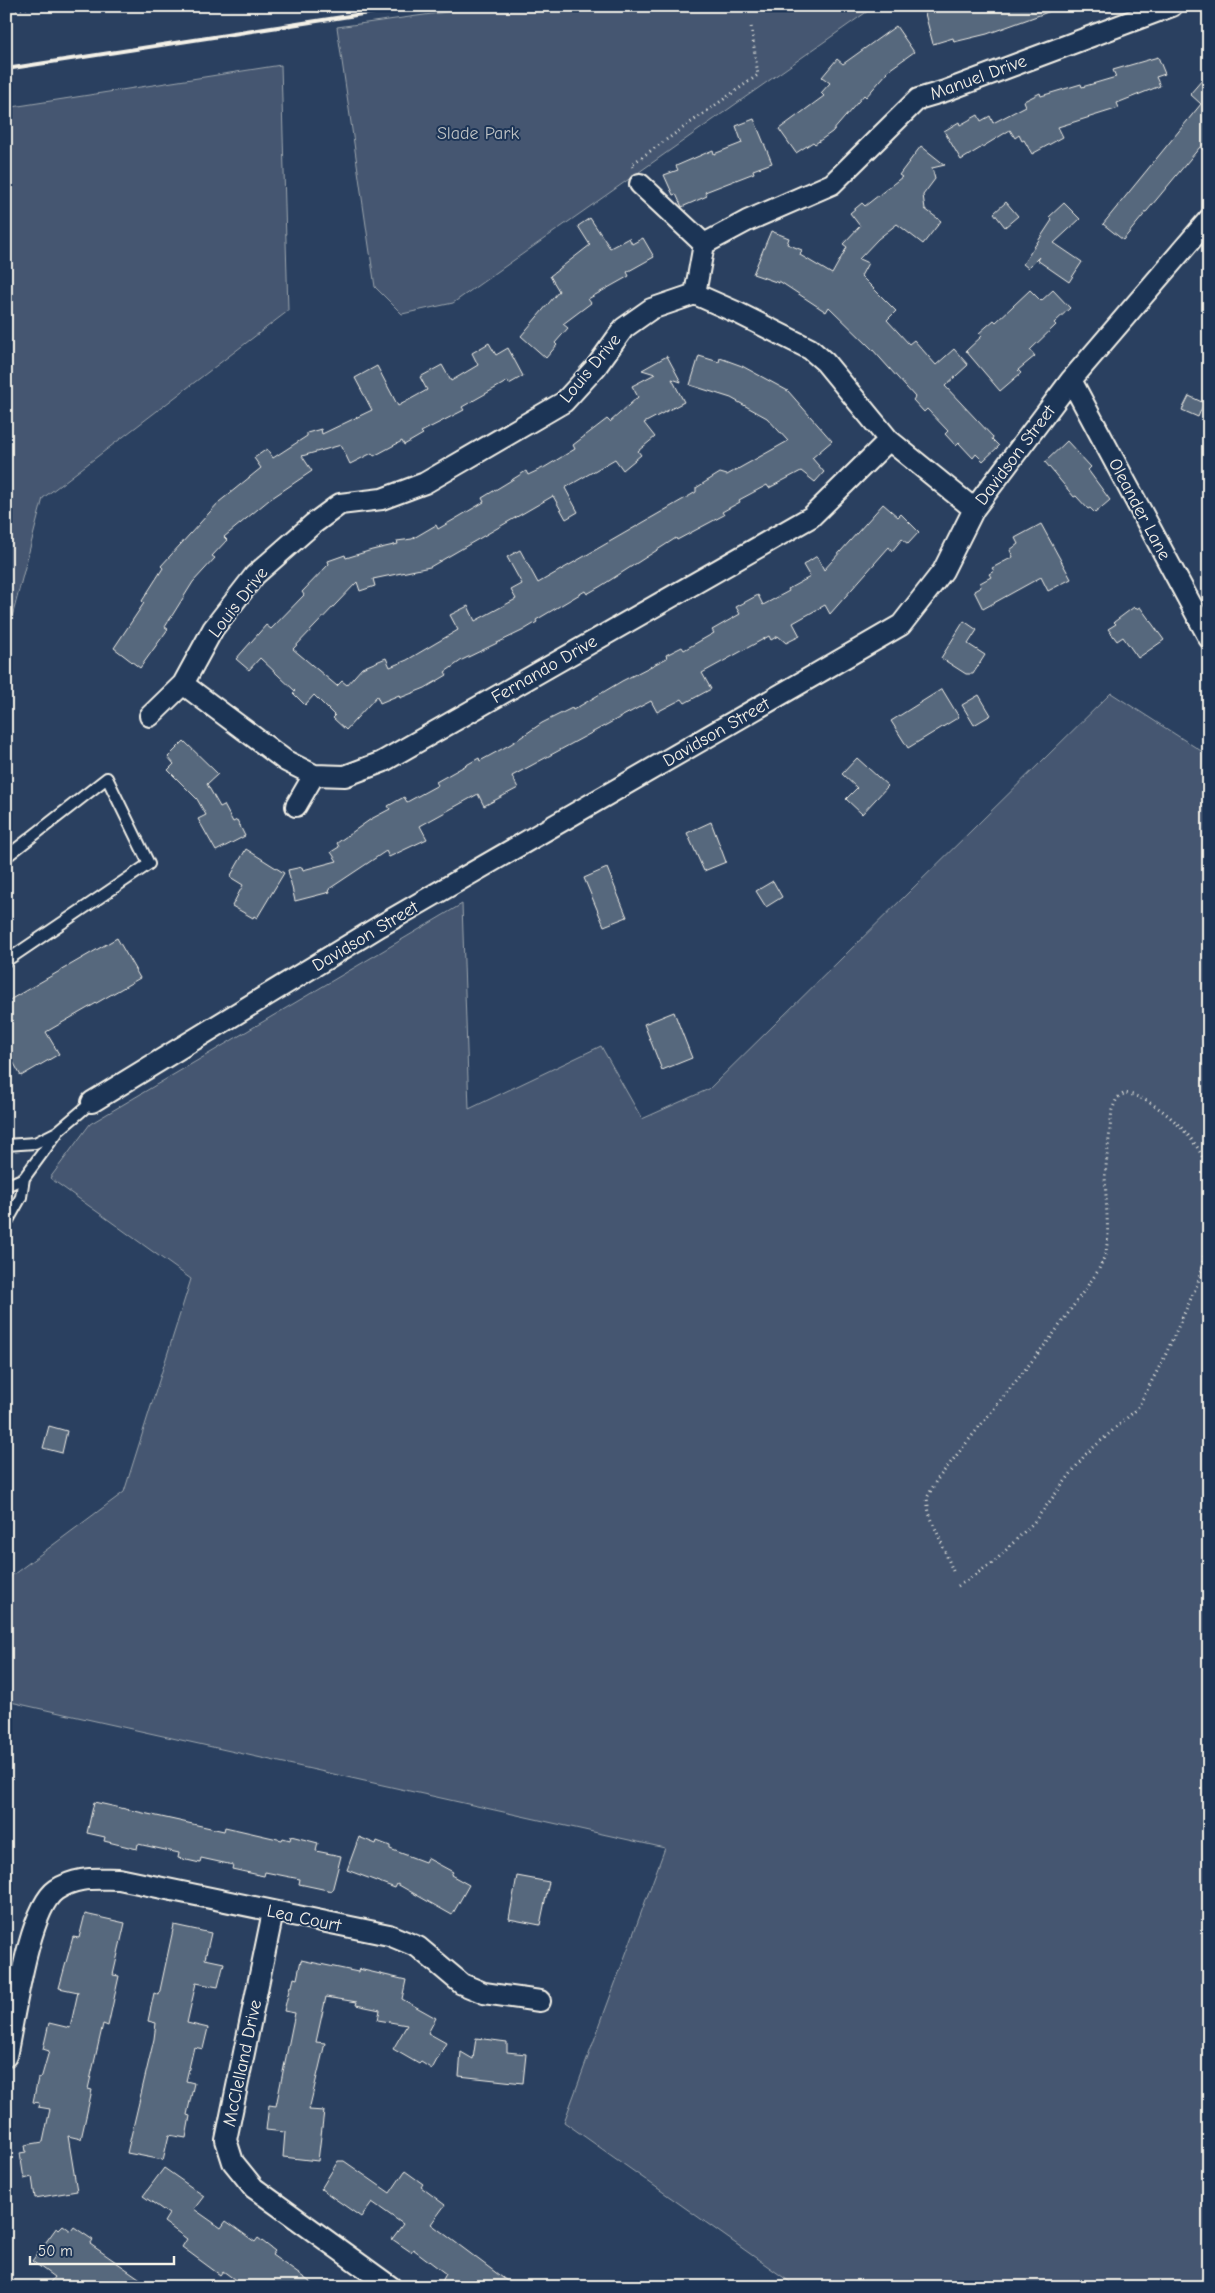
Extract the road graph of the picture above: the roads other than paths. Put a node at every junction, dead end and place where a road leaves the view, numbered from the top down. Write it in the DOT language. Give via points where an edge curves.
graph roads {
  1 [pos="1172,6"];
  2 [pos="640,184"];
  3 [pos="1209,219"];
  4 [pos="704,244"];
  5 [pos="695,294"];
  6 [pos="1071,380"];
  7 [pos="889,440"];
  8 [pos="974,509"];
  9 [pos="1209,638"];
  10 [pos="183,684"];
  11 [pos="150,716"];
  12 [pos="314,775"];
  13 [pos="296,806"];
  14 [pos="6,857"];
  15 [pos="6,961"];
  16 [pos="92,1102"];
  17 [pos="57,1132"];
  18 [pos="6,1145"];
  19 [pos="24,1178"];
  20 [pos="6,1186"];
  21 [pos="6,1224"];
  22 [pos="273,1912"];
  23 [pos="540,2001"];
  24 [pos="6,2056"];
  25 [pos="391,2287"];
  1 -- 4 [label="street, Manuel Drive" via="918,99 832,184"];
  2 -- 4 [label="street"];
  3 -- 6 [label="street, Davidson Street"];
  4 -- 5 [label="street"];
  5 -- 7 [label="street" via="810,349 825,362"];
  5 -- 10 [label="street, Louis Drive" via="651,309 624,328 564,402 425,483 382,499 340,504 313,524 255,575 213,629"];
  6 -- 8 [label="street, Davidson Street"];
  6 -- 9 [label="street, Oleander Lane"];
  7 -- 8 [label="street"];
  7 -- 12 [label="street, Fernando Drive" via="811,517 382,762 345,776"];
  8 -- 16 [label="street, Davidson Street" via="943,571 901,625 380,926"];
  10 -- 11 [label="street, Louis Drive"];
  10 -- 12 [label="street, Fernando Drive" via="286,761"];
  12 -- 13 [label="street"];
  14 -- 15 [label="lane" via="107,778 149,864"];
  16 -- 17 [label="lane"];
  17 -- 18 [label="lane" via="35,1143"];
  17 -- 19 [label="lane"];
  19 -- 20 [label="lane"];
  19 -- 21 [label="lane" via="21,1198"];
  22 -- 23 [label="street, Lea Court" via="389,1935 418,1947 462,1984 484,1993"];
  22 -- 24 [label="street, Lea Court" via="119,1879 80,1879 55,1891 44,1905 33,1929"];
  22 -- 25 [label="street, McClelland Drive" via="226,2140 233,2162 254,2188"];
}
